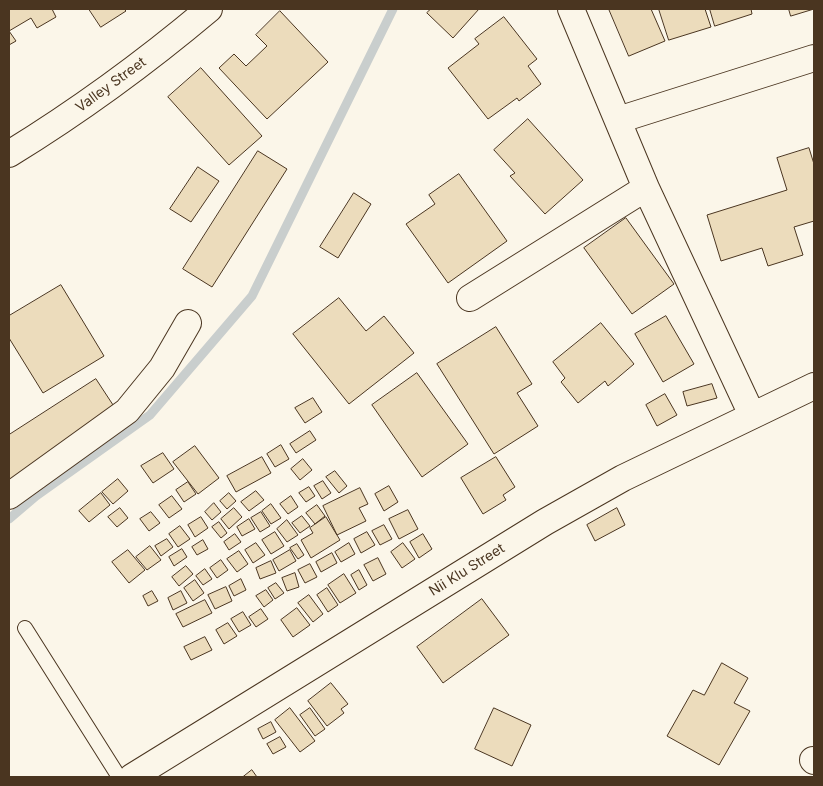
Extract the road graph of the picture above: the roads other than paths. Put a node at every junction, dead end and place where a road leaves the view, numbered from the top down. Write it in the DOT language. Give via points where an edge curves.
graph roads {
  1 [pos="209,9"];
  2 [pos="571,9"];
  3 [pos="814,58"];
  4 [pos="618,120"];
  5 [pos="9,154"];
  6 [pos="646,188"];
  7 [pos="470,298"];
  8 [pos="188,323"];
  9 [pos="814,386"];
  10 [pos="752,415"];
  11 [pos="9,496"];
  12 [pos="25,628"];
  13 [pos="119,777"];
  14 [pos="132,777"];
  1 -- 5 [label="street, Valley Street" via="161,49"];
  2 -- 4 [label="street"];
  3 -- 4 [label="street"];
  4 -- 6 [label="street"];
  6 -- 7 [label="street"];
  6 -- 10 [label="street"];
  8 -- 11 [label="street" via="162,368 127,411"];
  9 -- 10 [label="street, Nii Klu Street"];
  10 -- 14 [label="street, Nii Klu Street" via="623,478 545,522"];
  12 -- 13 [label="lane"];
}
